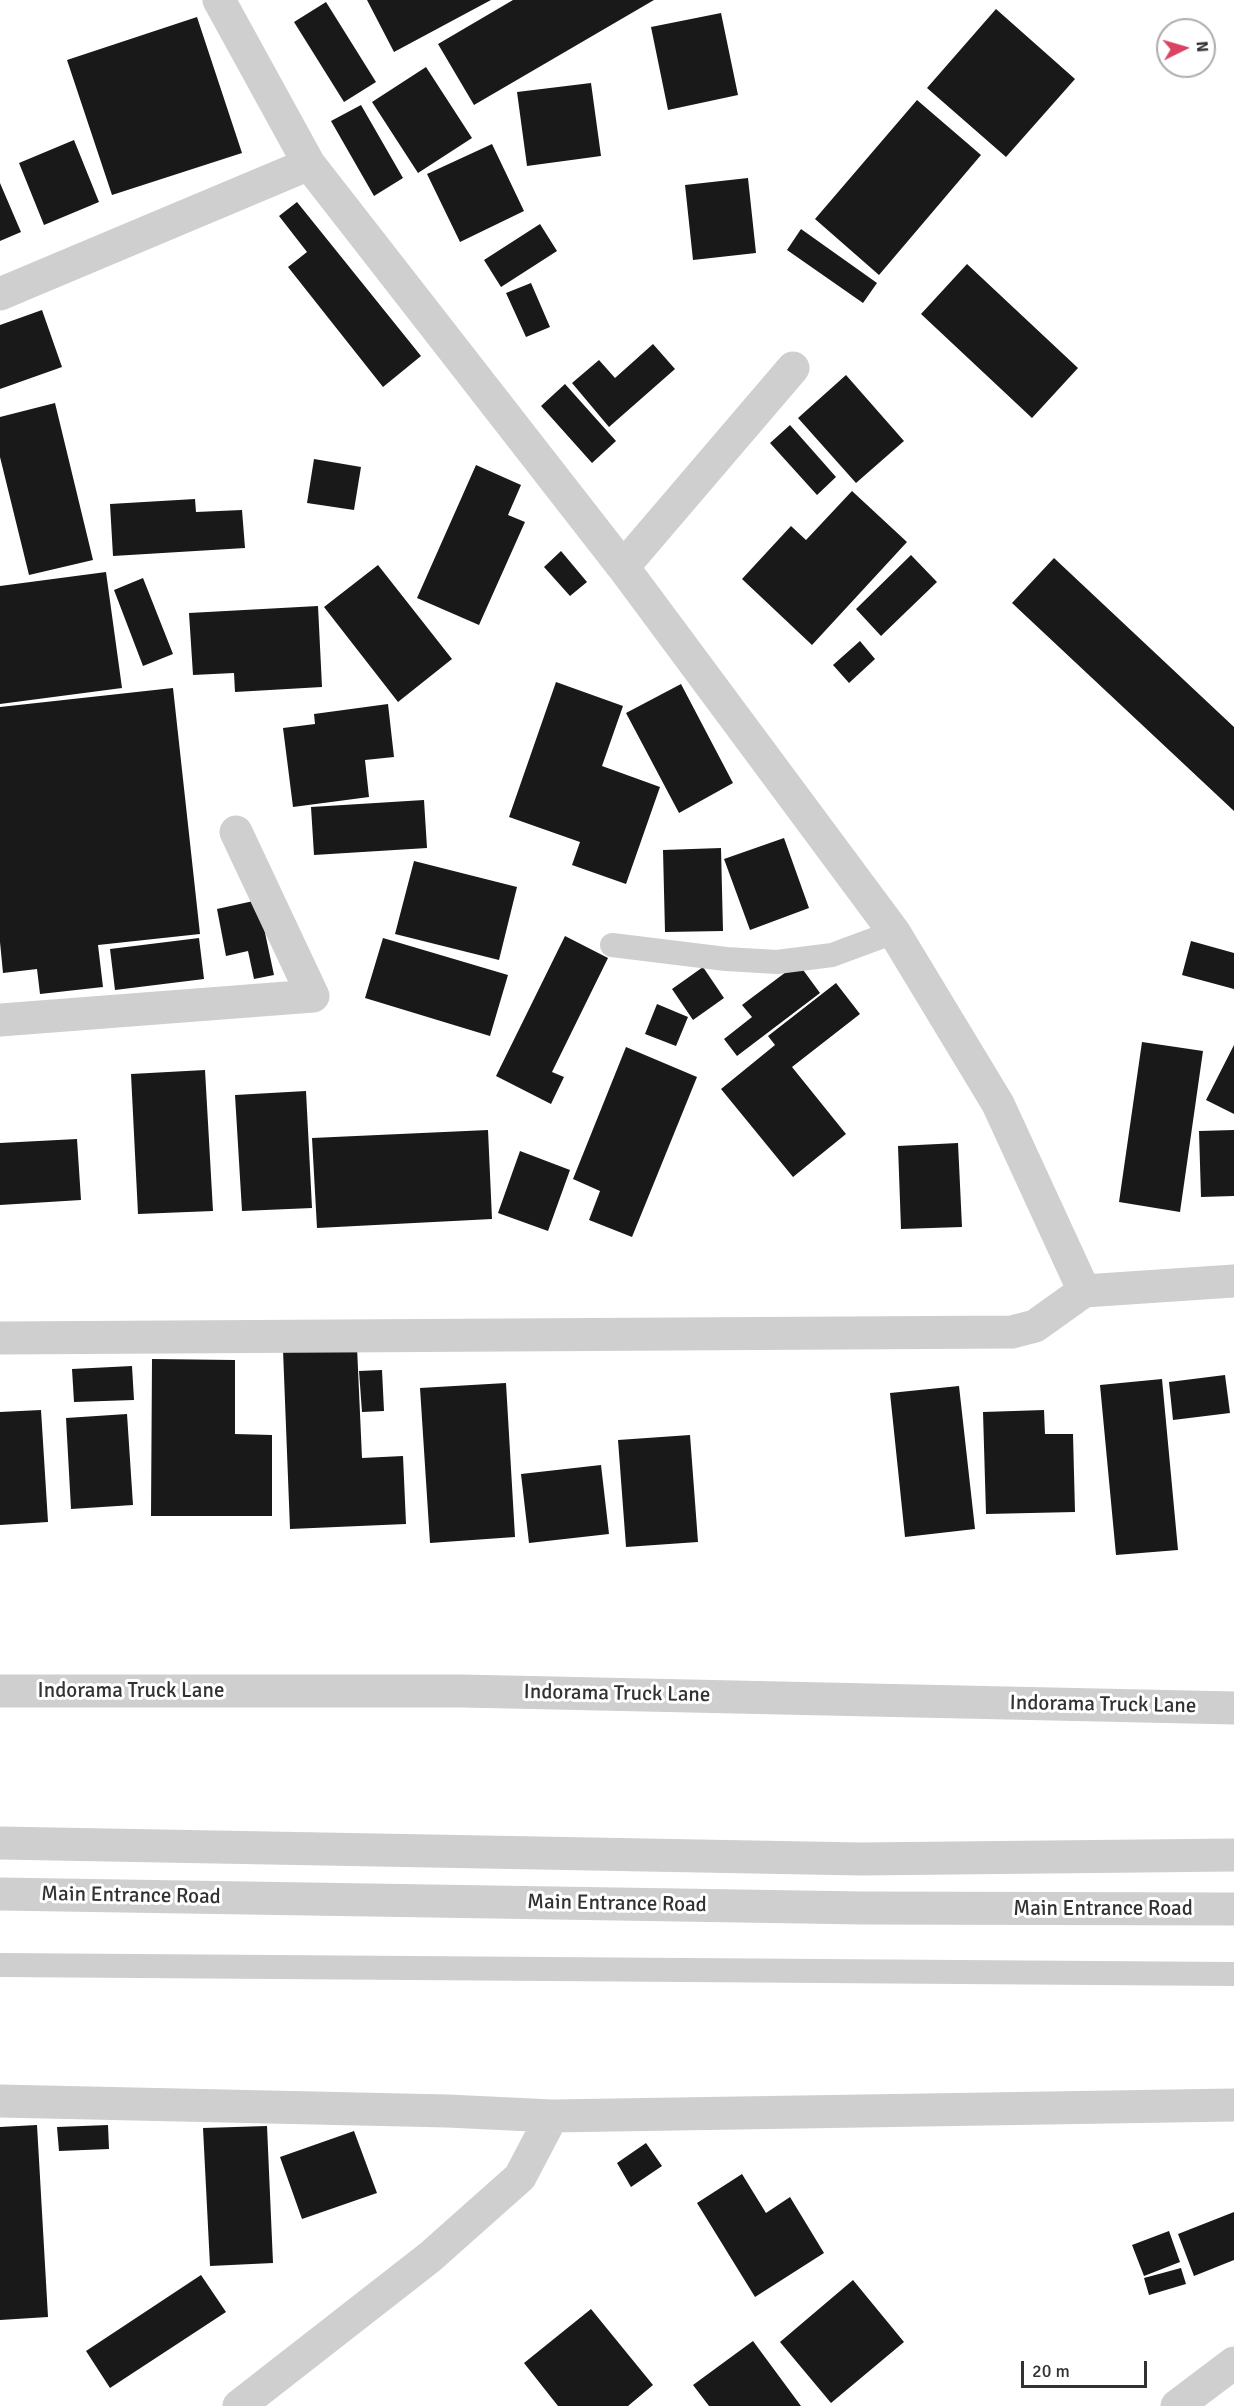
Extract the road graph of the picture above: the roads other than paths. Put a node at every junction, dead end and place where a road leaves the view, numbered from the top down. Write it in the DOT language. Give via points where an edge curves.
graph roads {
  1 [pos="219,0"];
  2 [pos="309,164"];
  3 [pos="0,294"];
  4 [pos="793,368"];
  5 [pos="623,567"];
  6 [pos="236,832"];
  7 [pos="894,932"];
  8 [pos="612,945"];
  9 [pos="0,1020"];
  10 [pos="1234,1281"];
  11 [pos="1084,1291"];
  12 [pos="0,1338"];
  13 [pos="0,1691"];
  14 [pos="1234,1708"];
  15 [pos="0,1843"];
  16 [pos="1234,1855"];
  17 [pos="0,1893"];
  18 [pos="1234,1909"];
  19 [pos="0,1965"];
  20 [pos="1234,1974"];
  21 [pos="0,2101"];
  22 [pos="1234,2105"];
  23 [pos="552,2115"];
  24 [pos="1234,2363"];
  25 [pos="245,2405"];
  26 [pos="1177,2406"];
  1 -- 2 [label="street"];
  2 -- 3 [label="street"];
  2 -- 5 [label="street"];
  4 -- 5 [label="street"];
  5 -- 7 [label="street"];
  6 -- 9 [label="street" via="313,996"];
  7 -- 8 [label="lane" via="832,955 777,962"];
  7 -- 11 [label="street" via="999,1104"];
  10 -- 11 [label="street"];
  11 -- 12 [label="street" via="1035,1326 1012,1332"];
  13 -- 14 [label="street, Indorama Truck Lane" via="463,1691"];
  15 -- 16 [label="street" via="861,1858"];
  17 -- 18 [label="street, Main Entrance Road" via="851,1908"];
  19 -- 20 [label="lane"];
  21 -- 23 [label="street"];
  22 -- 23 [label="street"];
  23 -- 25 [label="street" via="520,2177 430,2257"];
  24 -- 26 [label="street"];
}
